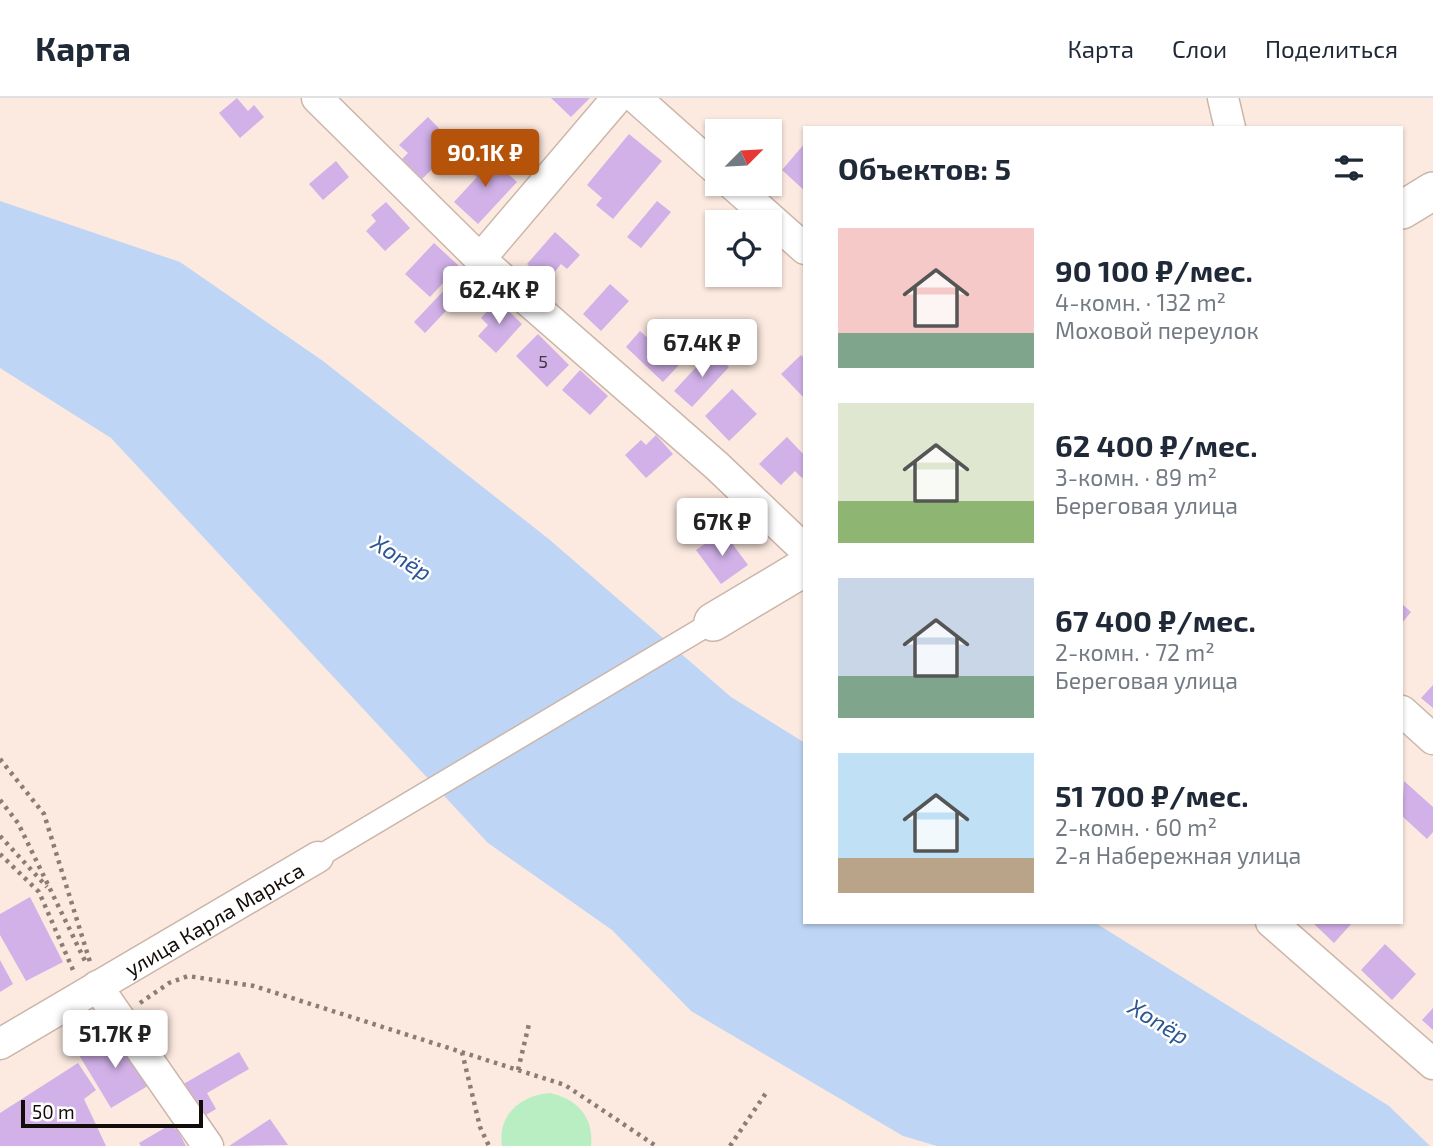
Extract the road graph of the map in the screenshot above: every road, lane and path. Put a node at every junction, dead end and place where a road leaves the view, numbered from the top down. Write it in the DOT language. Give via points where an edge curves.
graph roads {
  1 [pos="317,98"];
  2 [pos="617,98"];
  3 [pos="636,98"];
  4 [pos="1223,98"];
  5 [pos="1230,126"];
  6 [pos="705,159"];
  7 [pos="1433,191"];
  8 [pos="745,196"];
  9 [pos="1403,209"];
  10 [pos="803,247"];
  11 [pos="480,259"];
  12 [pos="803,548"];
  13 [pos="803,568"];
  14 [pos="713,622"];
  15 [pos="1403,712"];
  16 [pos="1433,739"];
  17 [pos="0,759"];
  18 [pos="0,800"];
  19 [pos="0,836"];
  20 [pos="0,854"];
  21 [pos="318,856"];
  22 [pos="51,891"];
  23 [pos="1273,924"];
  24 [pos="64,976"];
  25 [pos="97,986"];
  26 [pos="119,1017"];
  27 [pos="529,1024"];
  28 [pos="0,1044"];
  29 [pos="461,1051"];
  30 [pos="1433,1064"];
  31 [pos="518,1070"];
  32 [pos="768,1090"];
  33 [pos="208,1146"];
  34 [pos="489,1146"];
  35 [pos="656,1146"];
  36 [pos="730,1146"];
  1 -- 11 [label="street"];
  2 -- 11 [label="street"];
  3 -- 6 [label="street"];
  4 -- 5 [label="street"];
  7 -- 9 [label="street"];
  8 -- 10 [label="street"];
  11 -- 12 [label="street" via="717,466"];
  13 -- 14 [label="street"];
  14 -- 21 [label="street"];
  15 -- 16 [label="street"];
  17 -- 25 [label="path" via="44,814"];
  18 -- 22 [label="path" via="18,823"];
  19 -- 22 [label="path"];
  20 -- 24 [label="path" via="38,892 75,969"];
  21 -- 25 [label="street, улица Карла Маркса"];
  22 -- 25 [label="path"];
  23 -- 30 [label="street"];
  25 -- 26 [label="street"];
  25 -- 28 [label="street, улица Карла Маркса"];
  26 -- 29 [label="path" via="169,983 188,976 254,986"];
  26 -- 33 [label="street"];
  27 -- 31 [label="path"];
  29 -- 31 [label="path"];
  29 -- 34 [label="path"];
  31 -- 35 [label="path" via="565,1086"];
  32 -- 36 [label="path"];
}
